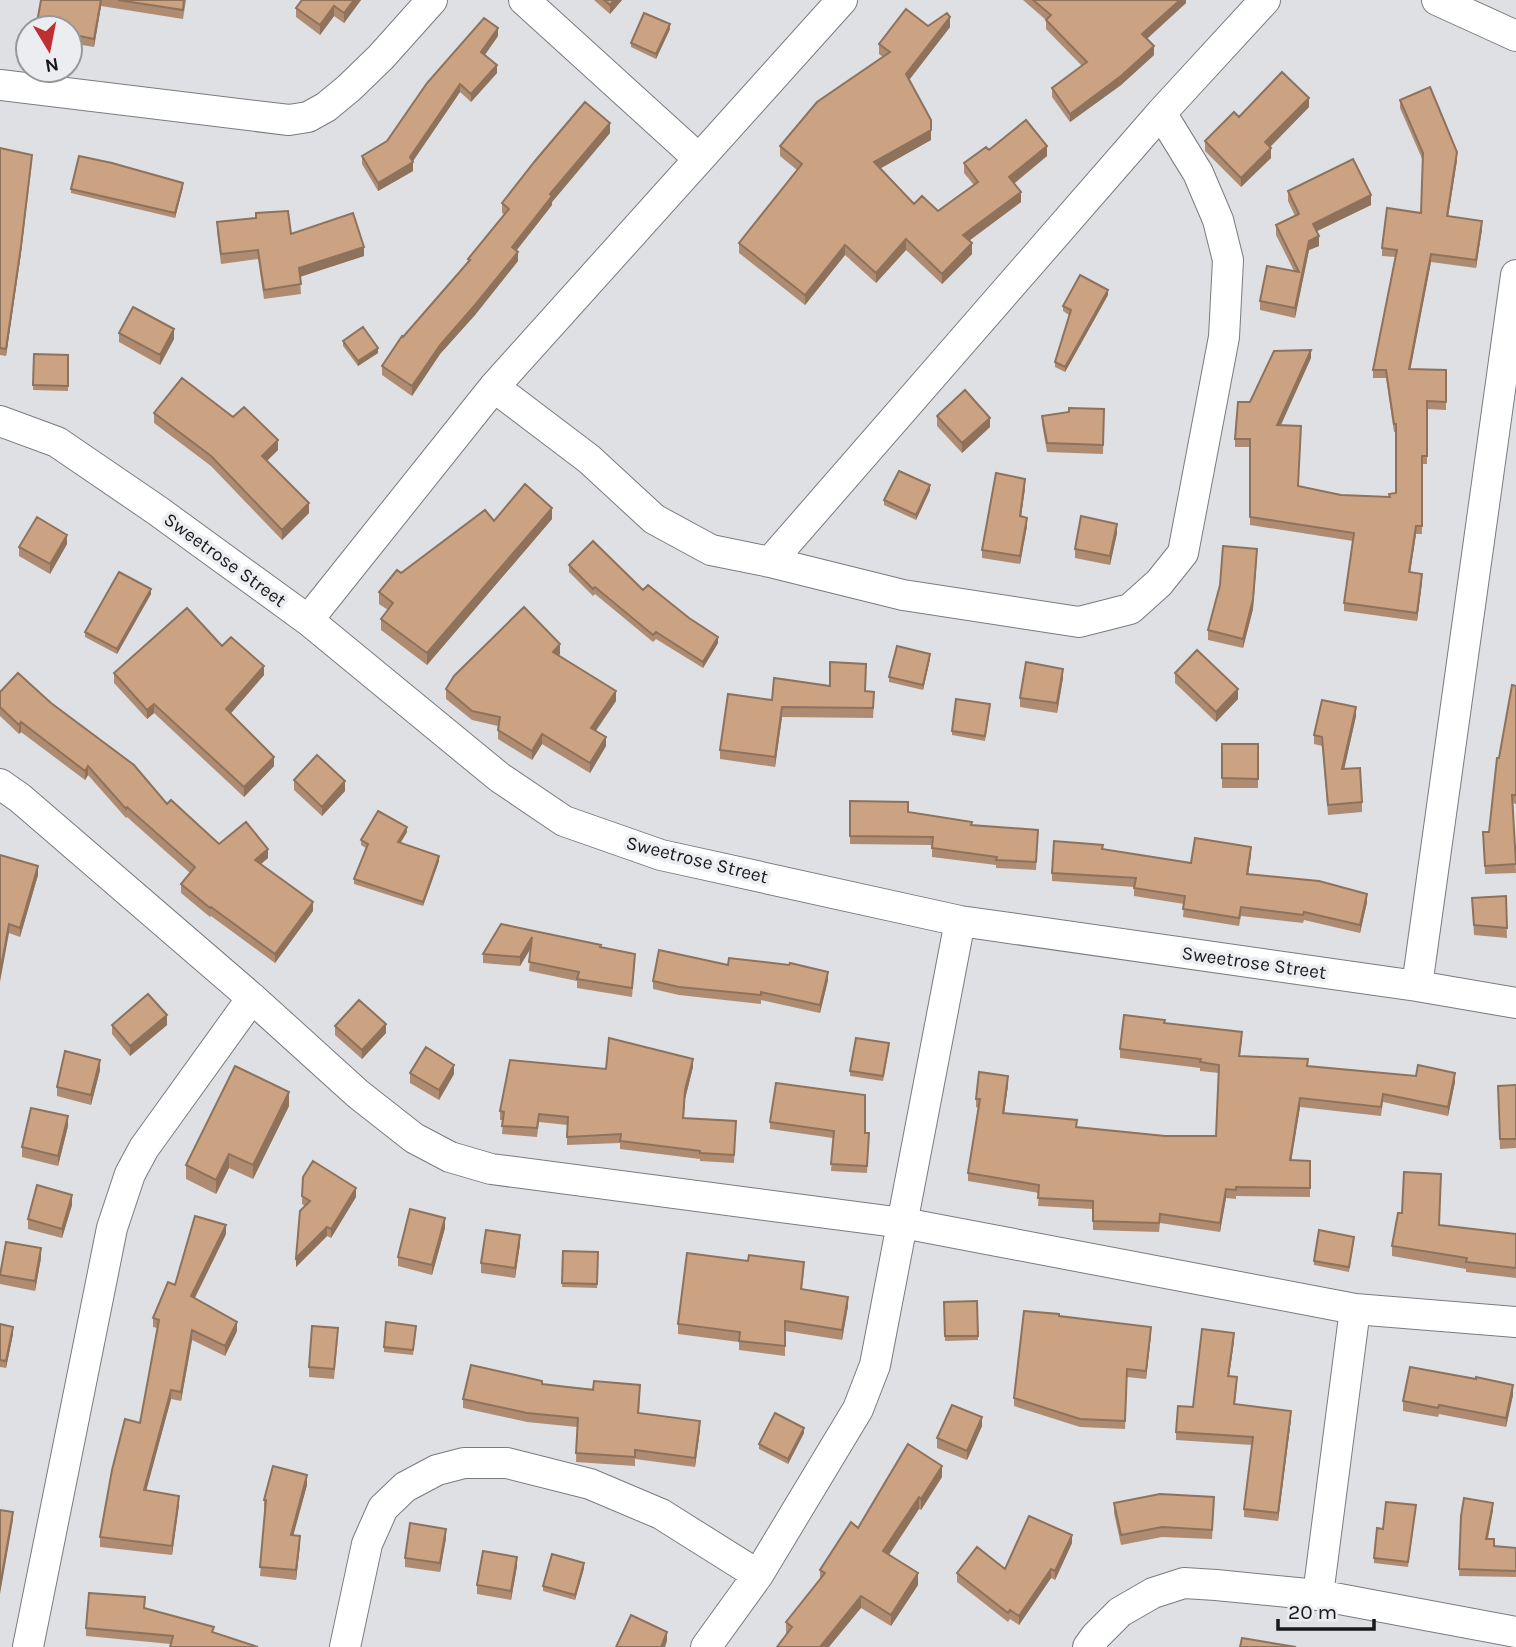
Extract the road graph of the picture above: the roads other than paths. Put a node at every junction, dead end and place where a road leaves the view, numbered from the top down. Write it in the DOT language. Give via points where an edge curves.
graph roads {
  1 [pos="432,0"];
  2 [pos="524,0"];
  3 [pos="842,0"];
  4 [pos="1265,0"];
  5 [pos="1437,0"];
  6 [pos="1516,36"];
  7 [pos="0,85"];
  8 [pos="1161,113"];
  9 [pos="699,159"];
  10 [pos="1516,275"];
  11 [pos="494,387"];
  12 [pos="0,421"];
  13 [pos="771,562"];
  14 [pos="308,620"];
  15 [pos="0,783"];
  16 [pos="960,921"];
  17 [pos="1417,986"];
  18 [pos="252,998"];
  19 [pos="1516,1003"];
  20 [pos="903,1223"];
  21 [pos="1355,1309"];
  22 [pos="1516,1322"];
  23 [pos="758,1575"];
  24 [pos="1318,1594"];
  25 [pos="1516,1632"];
  26 [pos="28,1647"];
  27 [pos="345,1647"];
  28 [pos="706,1647"];
  29 [pos="1088,1647"];
  1 -- 7 [label="street" via="349,88 308,117 289,120"];
  2 -- 9 [label="street"];
  3 -- 9 [label="street"];
  4 -- 8 [label="street"];
  5 -- 6 [label="street"];
  8 -- 13 [label="street"];
  8 -- 13 [label="street" via="1198,173 1218,220 1228,260 1224,337 1183,553 1159,583 1130,609 1079,622 903,595"];
  9 -- 11 [label="street"];
  10 -- 17 [label="street"];
  11 -- 13 [label="street" via="589,459 654,519 711,550"];
  11 -- 14 [label="street"];
  12 -- 14 [label="street, Sweetrose Street" via="57,442"];
  14 -- 16 [label="street, Sweetrose Street" via="499,777 564,821 661,855"];
  15 -- 18 [label="street"];
  16 -- 17 [label="street, Sweetrose Street"];
  16 -- 20 [label="street"];
  17 -- 19 [label="street, Sweetrose Street"];
  18 -- 20 [label="street" via="358,1094 414,1138 450,1157 491,1169"];
  18 -- 26 [label="street" via="130,1174 113,1228"];
  20 -- 21 [label="street"];
  20 -- 23 [label="street" via="875,1364 858,1409"];
  21 -- 22 [label="street"];
  21 -- 24 [label="street"];
  23 -- 27 [label="street" via="661,1514 590,1484 508,1463 464,1463 405,1487 383,1508 368,1544"];
  23 -- 28 [label="street"];
  24 -- 25 [label="street"];
  24 -- 29 [label="street" via="1184,1583 1153,1593 1120,1612"];
}
